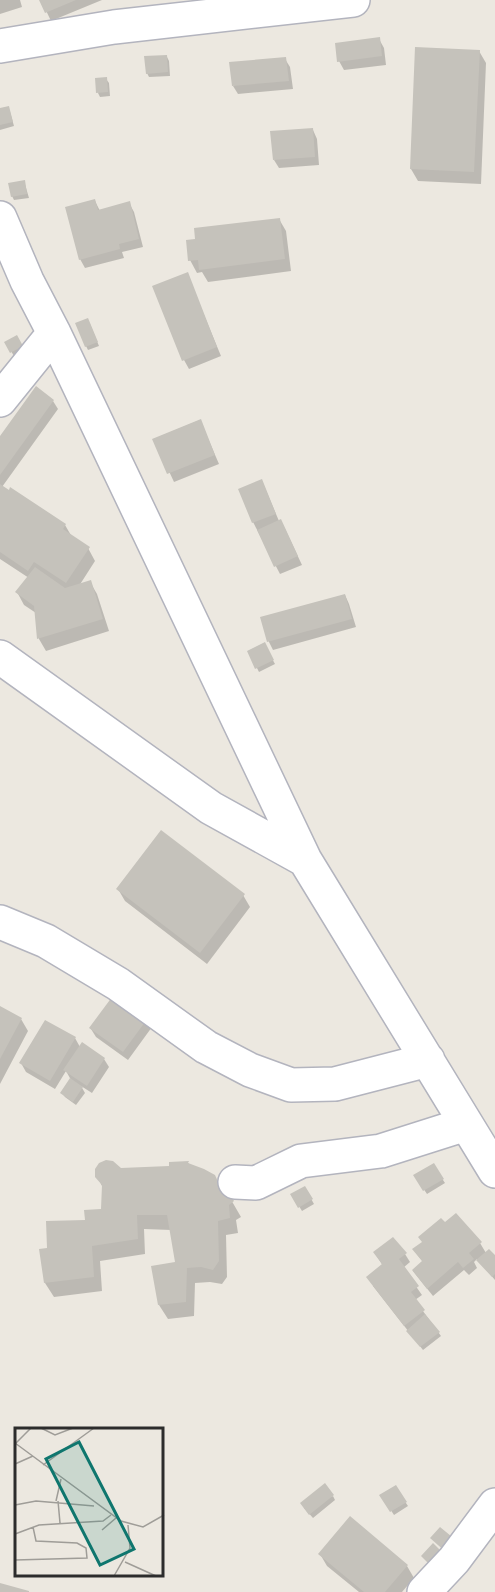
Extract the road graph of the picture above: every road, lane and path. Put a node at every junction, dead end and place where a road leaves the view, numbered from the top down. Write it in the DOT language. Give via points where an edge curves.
graph roads {
  1 [pos="353,0"];
  2 [pos="0,46"];
  3 [pos="0,218"];
  4 [pos="54,333"];
  5 [pos="0,400"];
  6 [pos="0,657"];
  7 [pos="305,860"];
  8 [pos="0,922"];
  9 [pos="428,1060"];
  10 [pos="466,1124"];
  11 [pos="495,1171"];
  12 [pos="235,1182"];
  13 [pos="495,1505"];
  14 [pos="424,1592"];
  1 -- 2 [label="street" via="114,27"];
  3 -- 4 [label="street"];
  4 -- 5 [label="street"];
  4 -- 7 [label="street"];
  6 -- 7 [label="street" via="211,808"];
  7 -- 9 [label="street"];
  8 -- 9 [label="street" via="46,941 118,984 206,1047 250,1070 291,1085 334,1084"];
  9 -- 10 [label="street"];
  10 -- 11 [label="street"];
  10 -- 12 [label="street" via="381,1151 301,1161 256,1183"];
  13 -- 14 [label="street" via="454,1560"];
}
